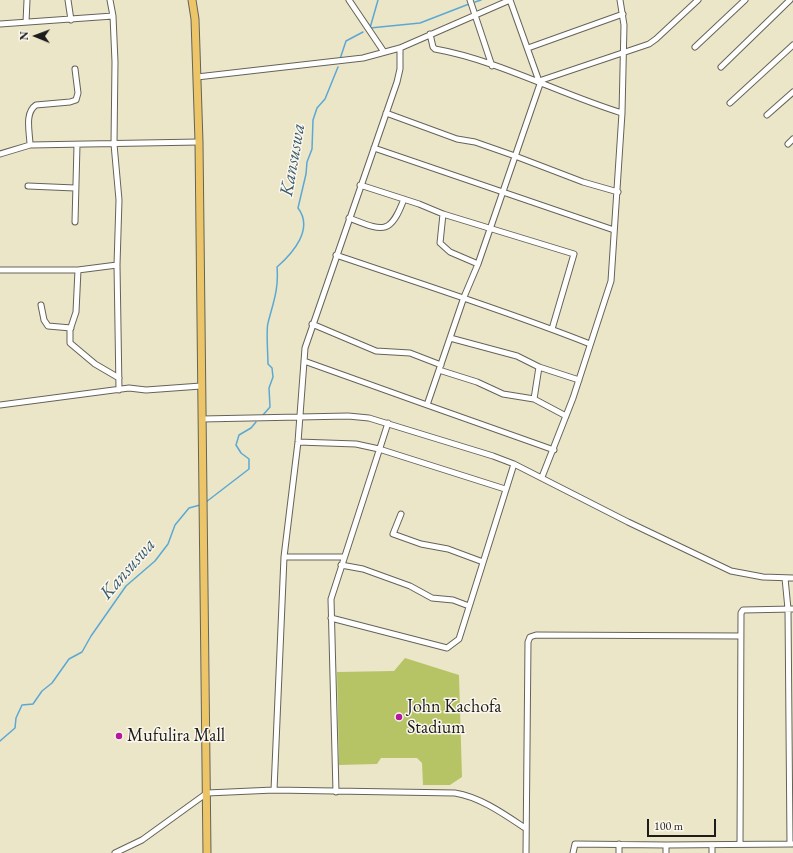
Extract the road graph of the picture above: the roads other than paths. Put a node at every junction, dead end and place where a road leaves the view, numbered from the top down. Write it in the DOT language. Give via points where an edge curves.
graph roads {
  1 [pos="27,0"];
  2 [pos="68,0"];
  3 [pos="110,0"];
  4 [pos="192,0"];
  5 [pos="349,0"];
  6 [pos="470,0"];
  7 [pos="510,0"];
  8 [pos="620,0"];
  9 [pos="698,0"];
  10 [pos="745,0"];
  11 [pos="790,0"];
  12 [pos="623,14"];
  13 [pos="475,15"];
  14 [pos="113,16"];
  15 [pos="71,20"];
  16 [pos="26,22"];
  17 [pos="0,24"];
  18 [pos="430,34"];
  19 [pos="793,45"];
  20 [pos="695,47"];
  21 [pos="400,48"];
  22 [pos="528,48"];
  23 [pos="384,52"];
  24 [pos="623,52"];
  25 [pos="492,66"];
  26 [pos="721,67"];
  27 [pos="75,69"];
  28 [pos="197,77"];
  29 [pos="539,82"];
  30 [pos="793,92"];
  31 [pos="730,103"];
  32 [pos="386,113"];
  33 [pos="622,113"];
  34 [pos="767,115"];
  35 [pos="793,139"];
  36 [pos="199,142"];
  37 [pos="114,144"];
  38 [pos="788,144"];
  39 [pos="30,145"];
  40 [pos="77,145"];
  41 [pos="374,148"];
  42 [pos="0,154"];
  43 [pos="515,156"];
  44 [pos="28,186"];
  45 [pos="360,186"];
  46 [pos="75,188"];
  47 [pos="618,192"];
  48 [pos="502,193"];
  49 [pos="404,199"];
  50 [pos="443,214"];
  51 [pos="349,218"];
  52 [pos="75,222"];
  53 [pos="489,228"];
  54 [pos="614,230"];
  55 [pos="336,255"];
  56 [pos="478,264"];
  57 [pos="117,265"];
  58 [pos="0,270"];
  59 [pos="78,270"];
  60 [pos="464,297"];
  61 [pos="41,305"];
  62 [pos="312,324"];
  63 [pos="71,328"];
  64 [pos="552,329"];
  65 [pos="450,338"];
  66 [pos="590,344"];
  67 [pos="304,361"];
  68 [pos="539,366"];
  69 [pos="440,368"];
  70 [pos="119,378"];
  71 [pos="579,380"];
  72 [pos="201,386"];
  73 [pos="119,390"];
  74 [pos="534,399"];
  75 [pos="0,405"];
  76 [pos="427,405"];
  77 [pos="566,416"];
  78 [pos="299,417"];
  79 [pos="202,419"];
  80 [pos="388,423"];
  81 [pos="298,442"];
  82 [pos="379,449"];
  83 [pos="554,450"];
  84 [pos="514,464"];
  85 [pos="542,477"];
  86 [pos="505,489"];
  87 [pos="401,514"];
  88 [pos="284,557"];
  89 [pos="343,558"];
  90 [pos="483,562"];
  91 [pos="341,565"];
  92 [pos="785,578"];
  93 [pos="793,578"];
  94 [pos="469,606"];
  95 [pos="790,609"];
  96 [pos="331,618"];
  97 [pos="741,636"];
  98 [pos="791,788"];
  99 [pos="274,790"];
  100 [pos="336,792"];
  101 [pos="207,793"];
  102 [pos="525,828"];
  103 [pos="619,844"];
  104 [pos="740,844"];
  105 [pos="792,844"];
  106 [pos="666,845"];
  107 [pos="712,845"];
  108 [pos="115,853"];
  109 [pos="207,853"];
  110 [pos="526,853"];
  111 [pos="573,853"];
  112 [pos="619,853"];
  113 [pos="666,853"];
  114 [pos="712,853"];
  1 -- 16 [label="street"];
  2 -- 15 [label="street"];
  3 -- 14 [label="street"];
  4 -- 28 [label="main road"];
  5 -- 23 [label="street"];
  6 -- 13 [label="street"];
  7 -- 13 [label="street"];
  7 -- 22 [label="street"];
  8 -- 12 [label="street"];
  9 -- 24 [label="street" via="656,39"];
  10 -- 20 [label="street"];
  11 -- 26 [label="street"];
  12 -- 22 [label="street"];
  12 -- 24 [label="street"];
  13 -- 18 [label="street"];
  13 -- 25 [label="street"];
  14 -- 15 [label="street"];
  14 -- 37 [label="street"];
  15 -- 16 [label="street"];
  16 -- 17 [label="street"];
  18 -- 21 [label="street"];
  18 -- 25 [label="street" via="434,48"];
  19 -- 31 [label="street"];
  21 -- 23 [label="street"];
  21 -- 32 [label="street" via="399,75"];
  22 -- 29 [label="street"];
  23 -- 28 [label="street" via="350,60"];
  24 -- 29 [label="street"];
  24 -- 33 [label="street"];
  25 -- 29 [label="street"];
  27 -- 39 [label="street" via="78,93 76,100 36,105 32,108 29,119"];
  28 -- 36 [label="main road"];
  29 -- 33 [label="street"];
  29 -- 43 [label="street"];
  30 -- 34 [label="street"];
  32 -- 41 [label="street"];
  32 -- 43 [label="street" via="457,139 475,142"];
  33 -- 47 [label="street"];
  35 -- 38 [label="street"];
  36 -- 37 [label="street"];
  36 -- 72 [label="main road"];
  37 -- 40 [label="street"];
  37 -- 57 [label="street" via="119,200"];
  39 -- 40 [label="street"];
  39 -- 42 [label="street"];
  40 -- 46 [label="street"];
  41 -- 45 [label="street"];
  41 -- 48 [label="street"];
  43 -- 47 [label="street" via="583,182"];
  43 -- 48 [label="street"];
  44 -- 46 [label="street"];
  45 -- 49 [label="street"];
  45 -- 51 [label="street"];
  46 -- 52 [label="street"];
  47 -- 54 [label="street"];
  48 -- 53 [label="street"];
  48 -- 54 [label="street"];
  49 -- 50 [label="street"];
  49 -- 51 [label="street" via="398,214 387,227 376,228"];
  50 -- 53 [label="street"];
  50 -- 56 [label="street" via="440,243 450,252"];
  51 -- 55 [label="street"];
  53 -- 56 [label="street"];
  53 -- 64 [label="street" via="574,254"];
  54 -- 66 [label="street" via="609,291"];
  55 -- 60 [label="street"];
  55 -- 62 [label="street"];
  56 -- 60 [label="street"];
  57 -- 59 [label="street"];
  57 -- 70 [label="street"];
  58 -- 59 [label="street"];
  59 -- 63 [label="street" via="76,317"];
  60 -- 64 [label="street"];
  60 -- 65 [label="street"];
  61 -- 63 [label="street" via="48,326"];
  62 -- 67 [label="street"];
  62 -- 69 [label="street" via="376,351 410,353"];
  63 -- 70 [label="street" via="72,346 108,373"];
  64 -- 66 [label="street"];
  65 -- 68 [label="street" via="517,356"];
  65 -- 69 [label="street"];
  66 -- 71 [label="street"];
  67 -- 76 [label="street"];
  67 -- 78 [label="street"];
  68 -- 71 [label="street"];
  68 -- 74 [label="street"];
  69 -- 74 [label="street" via="507,396"];
  69 -- 76 [label="street"];
  70 -- 73 [label="street"];
  71 -- 77 [label="street"];
  72 -- 73 [label="street"];
  72 -- 79 [label="main road"];
  73 -- 75 [label="street"];
  74 -- 77 [label="street"];
  76 -- 83 [label="street"];
  77 -- 83 [label="street"];
  78 -- 79 [label="street"];
  78 -- 80 [label="street" via="359,417"];
  78 -- 81 [label="street"];
  79 -- 101 [label="main road"];
  80 -- 82 [label="street"];
  80 -- 84 [label="street"];
  81 -- 82 [label="street" via="356,444"];
  81 -- 88 [label="street"];
  82 -- 86 [label="street"];
  82 -- 89 [label="street"];
  83 -- 85 [label="street"];
  84 -- 85 [label="street"];
  84 -- 86 [label="street"];
  85 -- 92 [label="street" via="714,564 746,575"];
  86 -- 90 [label="street"];
  87 -- 90 [label="street" via="393,534 421,544 448,549"];
  88 -- 89 [label="street"];
  88 -- 99 [label="street"];
  89 -- 91 [label="street"];
  90 -- 94 [label="street"];
  91 -- 94 [label="street" via="364,568 410,586 432,598 453,600"];
  91 -- 96 [label="street" via="331,599"];
  92 -- 93 [label="street"];
  92 -- 95 [label="street"];
  94 -- 96 [label="street" via="459,639 446,648"];
  95 -- 97 [label="street" via="743,610"];
  95 -- 98 [label="street"];
  96 -- 100 [label="street"];
  97 -- 102 [label="street" via="530,637"];
  97 -- 104 [label="street"];
  98 -- 105 [label="street"];
  99 -- 100 [label="street"];
  99 -- 101 [label="street"];
  100 -- 102 [label="street" via="412,791 462,794"];
  101 -- 108 [label="street" via="142,840"];
  101 -- 109 [label="main road"];
  102 -- 110 [label="street"];
  103 -- 106 [label="street"];
  103 -- 111 [label="street" via="575,844"];
  103 -- 112 [label="street"];
  104 -- 105 [label="street"];
  104 -- 107 [label="street"];
  106 -- 107 [label="street"];
  106 -- 113 [label="street"];
  107 -- 114 [label="street"];
}
